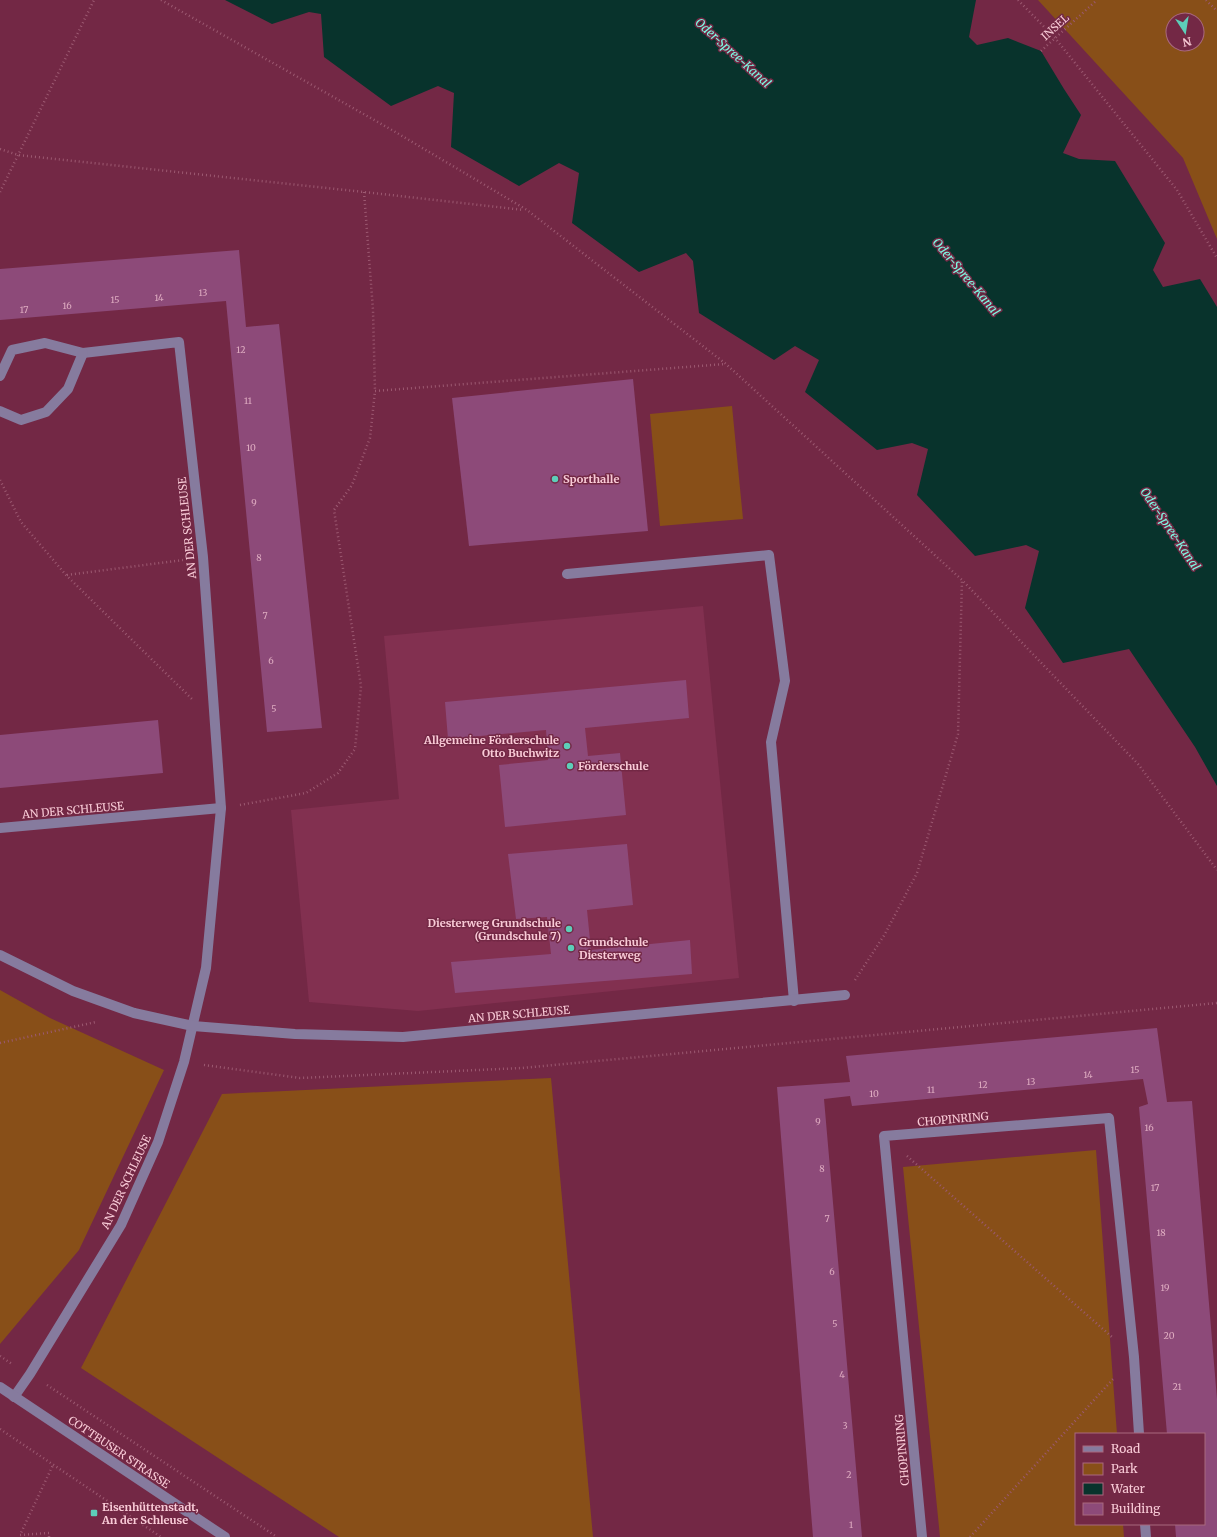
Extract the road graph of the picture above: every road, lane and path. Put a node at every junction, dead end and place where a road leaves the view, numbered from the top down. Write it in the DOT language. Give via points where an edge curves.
graph roads {
  1 [pos="94,0"];
  2 [pos="161,0"];
  3 [pos="1018,0"];
  4 [pos="1097,0"];
  5 [pos="1206,0"];
  6 [pos="1217,11"];
  7 [pos="1055,38"];
  8 [pos="1041,51"];
  9 [pos="0,149"];
  10 [pos="18,155"];
  11 [pos="0,192"];
  12 [pos="364,192"];
  13 [pos="527,210"];
  14 [pos="1217,258"];
  15 [pos="83,353"];
  16 [pos="726,364"];
  17 [pos="0,376"];
  18 [pos="376,391"];
  19 [pos="0,411"];
  20 [pos="0,480"];
  21 [pos="203,557"];
  22 [pos="567,574"];
  23 [pos="66,575"];
  24 [pos="962,580"];
  25 [pos="214,721"];
  26 [pos="221,808"];
  27 [pos="0,828"];
  28 [pos="1217,870"];
  29 [pos="0,955"];
  30 [pos="845,995"];
  31 [pos="794,1001"];
  32 [pos="1217,1003"];
  33 [pos="97,1022"];
  34 [pos="193,1026"];
  35 [pos="0,1043"];
  36 [pos="184,1062"];
  37 [pos="884,1136"];
  38 [pos="0,1356"];
  39 [pos="1134,1357"];
  40 [pos="30,1374"];
  41 [pos="0,1388"];
  42 [pos="14,1397"];
  43 [pos="0,1429"];
  44 [pos="1139,1433"];
  45 [pos="53,1465"];
  46 [pos="1145,1525"];
  47 [pos="49,1537"];
  48 [pos="161,1537"];
  49 [pos="225,1537"];
  50 [pos="277,1537"];
  51 [pos="922,1537"];
  52 [pos="970,1537"];
  53 [pos="1146,1537"];
  1 -- 10 [label="path"];
  2 -- 13 [label="path" via="392,130"];
  3 -- 7 [label="path"];
  4 -- 7 [label="path, INSEL"];
  5 -- 6 [label="path"];
  7 -- 8 [label="path, INSEL"];
  7 -- 14 [label="path" via="1176,190"];
  9 -- 10 [label="path"];
  10 -- 11 [label="path"];
  10 -- 12 [label="path"];
  12 -- 13 [label="path"];
  12 -- 18 [label="path"];
  13 -- 16 [label="path"];
  15 -- 17 [label="street, AN DER SCHLEUSE" via="45,343 12,350"];
  15 -- 19 [label="street" via="68,390 46,412 21,420"];
  15 -- 21 [label="street, AN DER SCHLEUSE" via="179,342"];
  16 -- 18 [label="path"];
  16 -- 24 [label="path"];
  18 -- 26 [label="path" via="370,438 352,485 334,510 361,686 355,749 338,773 306,793"];
  20 -- 23 [label="path" via="21,522"];
  21 -- 23 [label="path"];
  21 -- 25 [label="street, AN DER SCHLEUSE"];
  22 -- 31 [label="street" via="769,556 785,681 771,742"];
  23 -- 25 [label="path"];
  24 -- 28 [label="path" via="1138,764"];
  24 -- 30 [label="path" via="958,734 917,873 885,934"];
  25 -- 26 [label="street, AN DER SCHLEUSE"];
  26 -- 27 [label="street, AN DER SCHLEUSE"];
  26 -- 34 [label="street, AN DER SCHLEUSE" via="206,968"];
  29 -- 34 [label="street, AN DER SCHLEUSE" via="73,991 134,1013"];
  30 -- 31 [label="street, AN DER SCHLEUSE"];
  31 -- 34 [label="street, AN DER SCHLEUSE" via="403,1037 295,1034"];
  32 -- 36 [label="path" via="522,1068 300,1078"];
  33 -- 35 [label="path"];
  34 -- 36 [label="street, AN DER SCHLEUSE"];
  36 -- 40 [label="street, AN DER SCHLEUSE" via="158,1142 121,1225"];
  37 -- 39 [label="path"];
  37 -- 39 [label="street, CHOPINRING" via="1109,1118"];
  37 -- 51 [label="street, CHOPINRING"];
  38 -- 40 [label="path"];
  39 -- 44 [label="street, CHOPINRING"];
  39 -- 52 [label="path"];
  40 -- 42 [label="street, AN DER SCHLEUSE"];
  40 -- 50 [label="path"];
  41 -- 42 [label="street, COTTBUSER STRASSE"];
  42 -- 49 [label="street, COTTBUSER STRASSE"];
  43 -- 45 [label="path"];
  45 -- 47 [label="path" via="20,1535 48,1533"];
  45 -- 48 [label="path"];
  46 -- 53 [label="street"];
}
